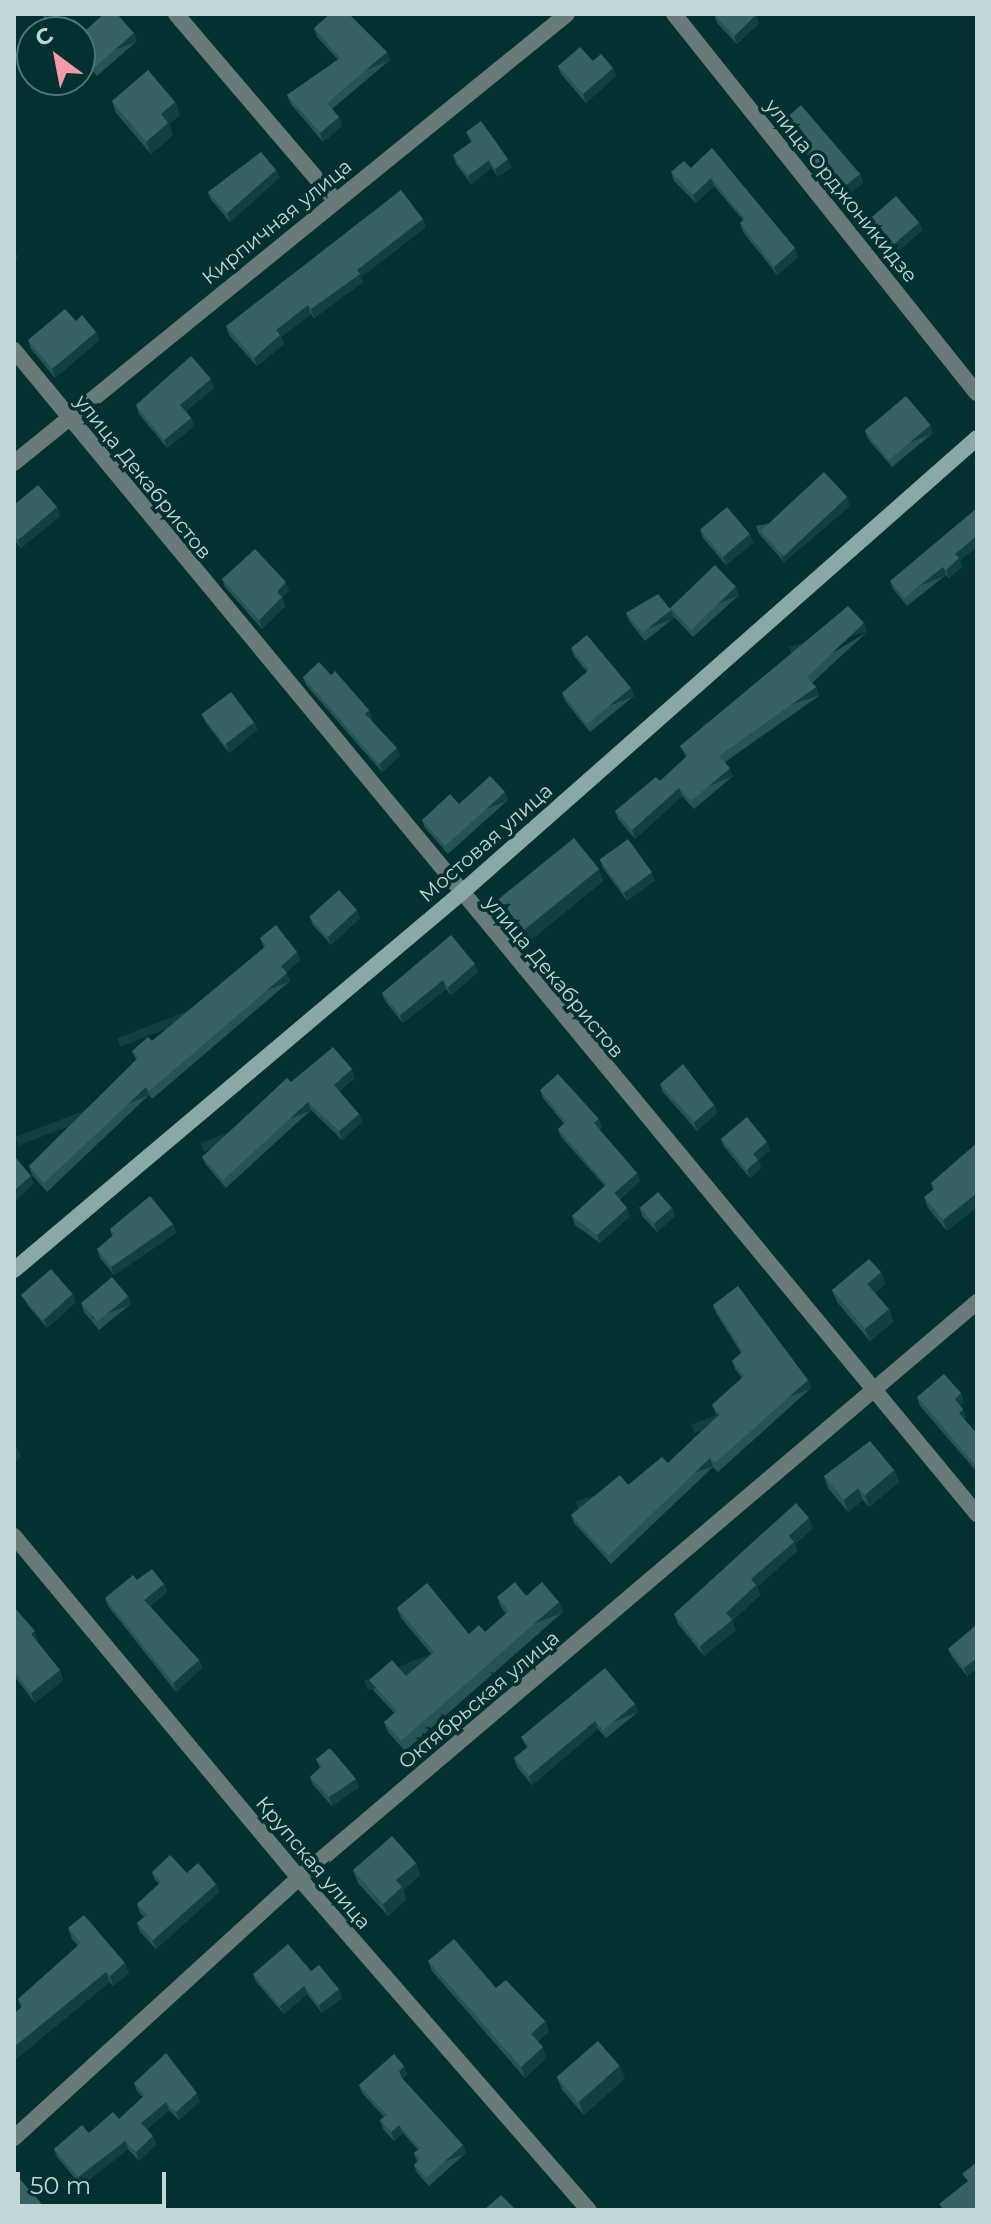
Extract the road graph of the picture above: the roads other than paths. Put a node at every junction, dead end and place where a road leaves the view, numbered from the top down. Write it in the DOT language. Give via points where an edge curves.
graph roads {
  1 [pos="176,14"];
  2 [pos="567,14"];
  3 [pos="674,14"];
  4 [pos="335,200"];
  5 [pos="14,350"];
  6 [pos="977,393"];
  7 [pos="68,416"];
  8 [pos="977,438"];
  9 [pos="14,463"];
  10 [pos="460,894"];
  11 [pos="14,1270"];
  12 [pos="977,1302"];
  13 [pos="873,1394"];
  14 [pos="977,1514"];
  15 [pos="14,1536"];
  16 [pos="299,1878"];
  17 [pos="14,2138"];
  18 [pos="589,2210"];
  1 -- 4 [label="street"];
  2 -- 4 [label="street, Кирпичная улица"];
  3 -- 6 [label="street, улица Орджоникидзе"];
  4 -- 7 [label="street, Кирпичная улица"];
  5 -- 7 [label="street, улица Декабристов"];
  7 -- 9 [label="street, Кирпичная улица"];
  7 -- 10 [label="street, улица Декабристов"];
  8 -- 10 [label="street, Мостовая улица"];
  10 -- 11 [label="street, Мостовая улица"];
  10 -- 13 [label="street, улица Декабристов"];
  12 -- 13 [label="street, Октябрьская улица"];
  13 -- 14 [label="street, улица Декабристов"];
  13 -- 16 [label="street, Октябрьская улица"];
  15 -- 16 [label="street, Крупская улица"];
  16 -- 17 [label="street, Октябрьская улица"];
  16 -- 18 [label="street, Крупская улица"];
}
